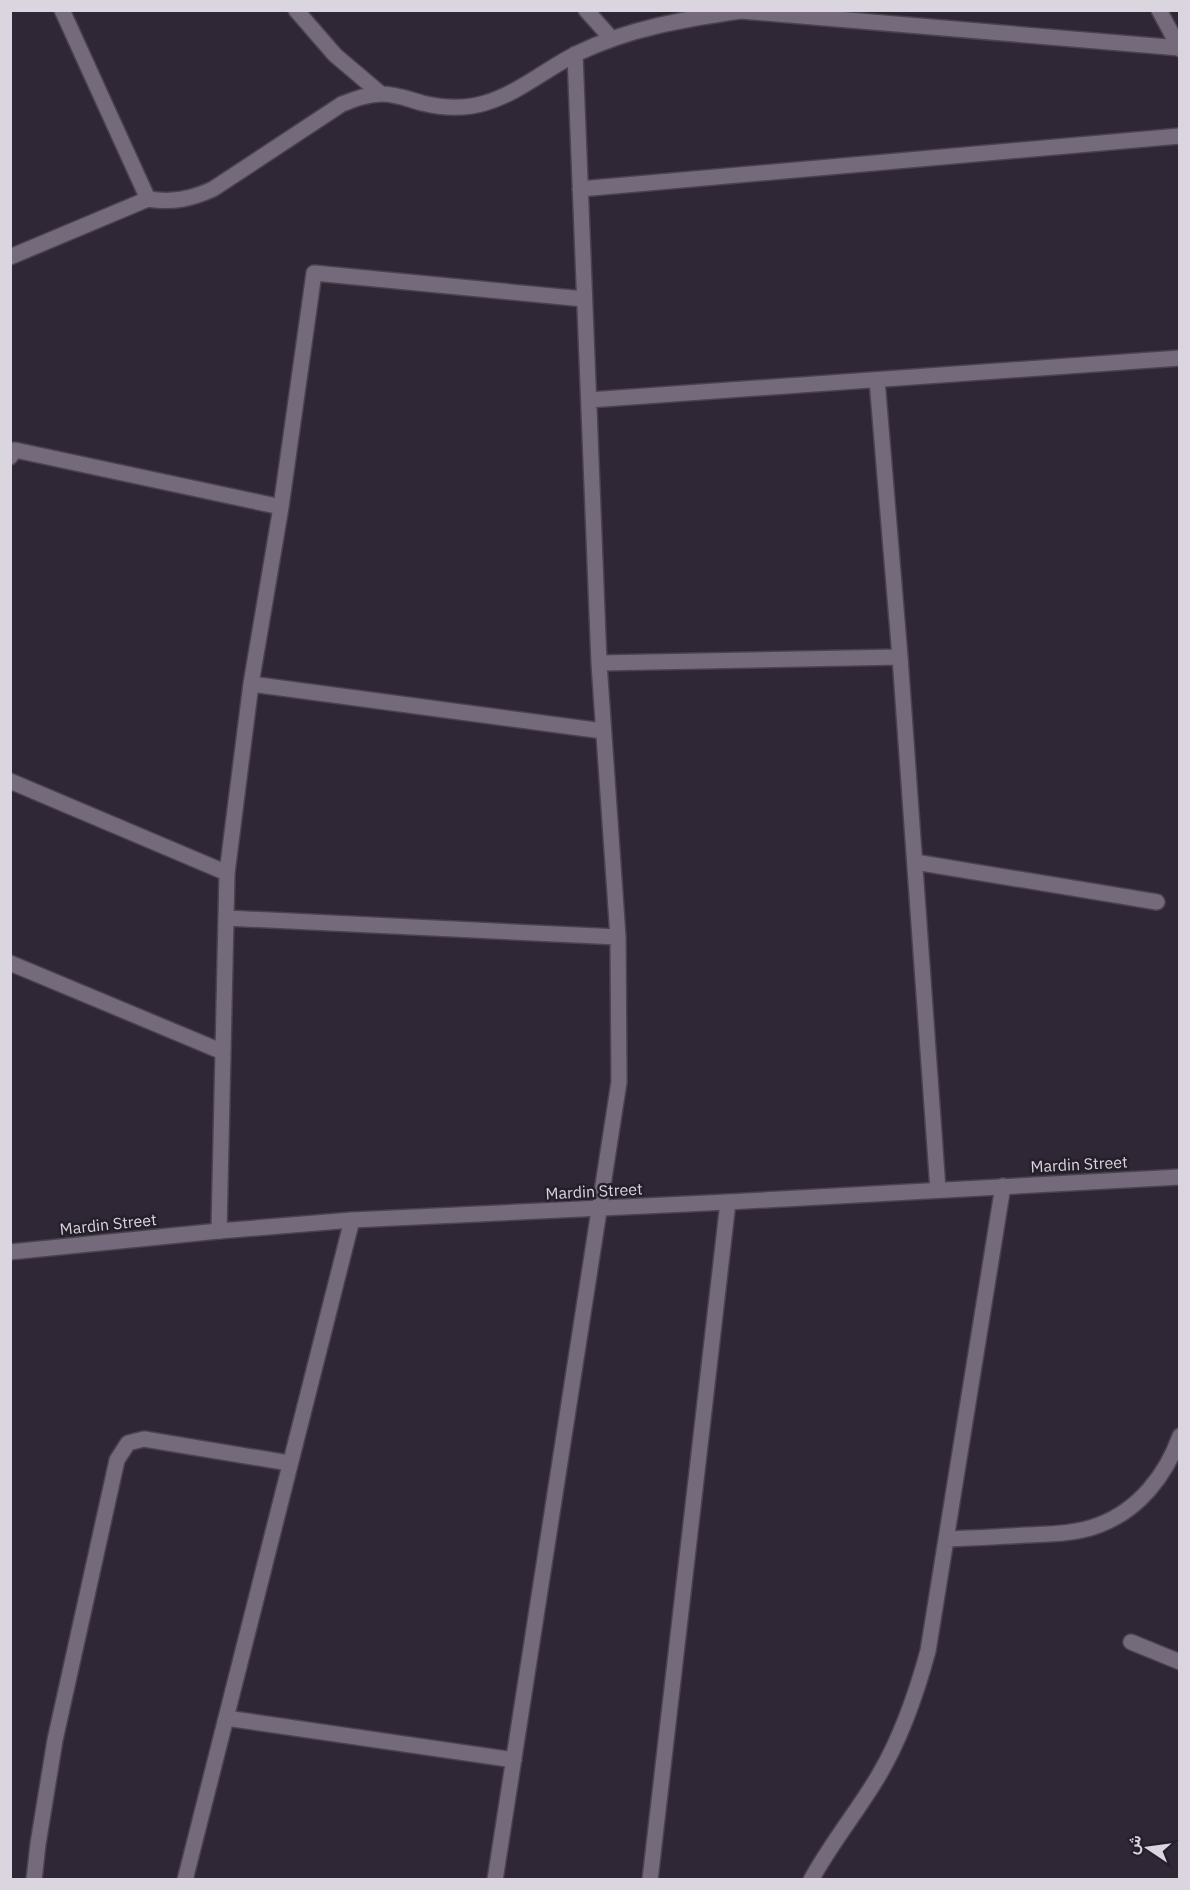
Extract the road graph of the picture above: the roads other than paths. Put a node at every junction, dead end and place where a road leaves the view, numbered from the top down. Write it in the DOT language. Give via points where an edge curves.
graph roads {
  1 [pos="62,10"];
  2 [pos="296,10"];
  3 [pos="586,10"];
  4 [pos="1158,10"];
  5 [pos="610,38"];
  6 [pos="1179,49"];
  7 [pos="575,54"];
  8 [pos="381,94"];
  9 [pos="1179,136"];
  10 [pos="580,189"];
  11 [pos="148,199"];
  12 [pos="10,256"];
  13 [pos="585,299"];
  14 [pos="1179,358"];
  15 [pos="877,380"];
  16 [pos="589,400"];
  17 [pos="10,457"];
  18 [pos="280,507"];
  19 [pos="900,657"];
  20 [pos="599,663"];
  21 [pos="251,684"];
  22 [pos="603,731"];
  23 [pos="10,782"];
  24 [pos="915,862"];
  25 [pos="227,873"];
  26 [pos="1157,902"];
  27 [pos="227,918"];
  28 [pos="618,937"];
  29 [pos="10,963"];
  30 [pos="223,1052"];
  31 [pos="1179,1177"];
  32 [pos="1003,1186"];
  33 [pos="938,1190"];
  34 [pos="728,1202"];
  35 [pos="600,1208"];
  36 [pos="352,1220"];
  37 [pos="219,1231"];
  38 [pos="10,1252"];
  39 [pos="1179,1436"];
  40 [pos="289,1463"];
  41 [pos="948,1539"];
  42 [pos="1131,1642"];
  43 [pos="1179,1662"];
  44 [pos="226,1719"];
  45 [pos="514,1760"];
  46 [pos="34,1880"];
  47 [pos="185,1880"];
  48 [pos="495,1880"];
  49 [pos="650,1880"];
  50 [pos="812,1880"];
  1 -- 11 [label="street"];
  2 -- 8 [label="street" via="335,55"];
  3 -- 5 [label="street"];
  4 -- 6 [label="street"];
  5 -- 6 [label="street" via="673,21 741,11"];
  5 -- 7 [label="street"];
  7 -- 8 [label="street" via="484,104 442,106"];
  7 -- 10 [label="street"];
  8 -- 11 [label="street" via="342,104 213,189 181,200"];
  9 -- 10 [label="street"];
  10 -- 13 [label="street"];
  11 -- 12 [label="street"];
  13 -- 16 [label="street"];
  13 -- 18 [label="street" via="314,273"];
  14 -- 15 [label="street"];
  15 -- 16 [label="street"];
  15 -- 19 [label="street"];
  16 -- 20 [label="street"];
  17 -- 18 [label="street" via="15,450"];
  18 -- 21 [label="street"];
  19 -- 20 [label="street"];
  19 -- 24 [label="street"];
  20 -- 22 [label="street"];
  21 -- 22 [label="street"];
  21 -- 25 [label="street"];
  22 -- 28 [label="street"];
  23 -- 25 [label="street"];
  24 -- 26 [label="street"];
  24 -- 33 [label="street"];
  25 -- 27 [label="street"];
  27 -- 28 [label="street"];
  27 -- 30 [label="street"];
  28 -- 35 [label="street" via="619,1082"];
  29 -- 30 [label="street"];
  30 -- 37 [label="street"];
  31 -- 32 [label="street, Mardin Street"];
  32 -- 33 [label="street, Mardin Street"];
  32 -- 41 [label="street"];
  33 -- 34 [label="street, Mardin Street"];
  34 -- 35 [label="street, Mardin Street"];
  34 -- 49 [label="street"];
  35 -- 36 [label="street, Mardin Street"];
  35 -- 45 [label="street"];
  36 -- 37 [label="street, Mardin Street"];
  36 -- 40 [label="street"];
  37 -- 38 [label="street, Mardin Street"];
  39 -- 41 [label="street" via="1157,1481 1131,1507 1099,1525 1063,1533"];
  40 -- 44 [label="street"];
  40 -- 46 [label="street" via="144,1439 128,1443 117,1460 55,1740"];
  41 -- 50 [label="street" via="928,1651 908,1716 878,1776"];
  42 -- 43 [label="street"];
  44 -- 45 [label="street"];
  44 -- 47 [label="street"];
  45 -- 48 [label="street"];
}
